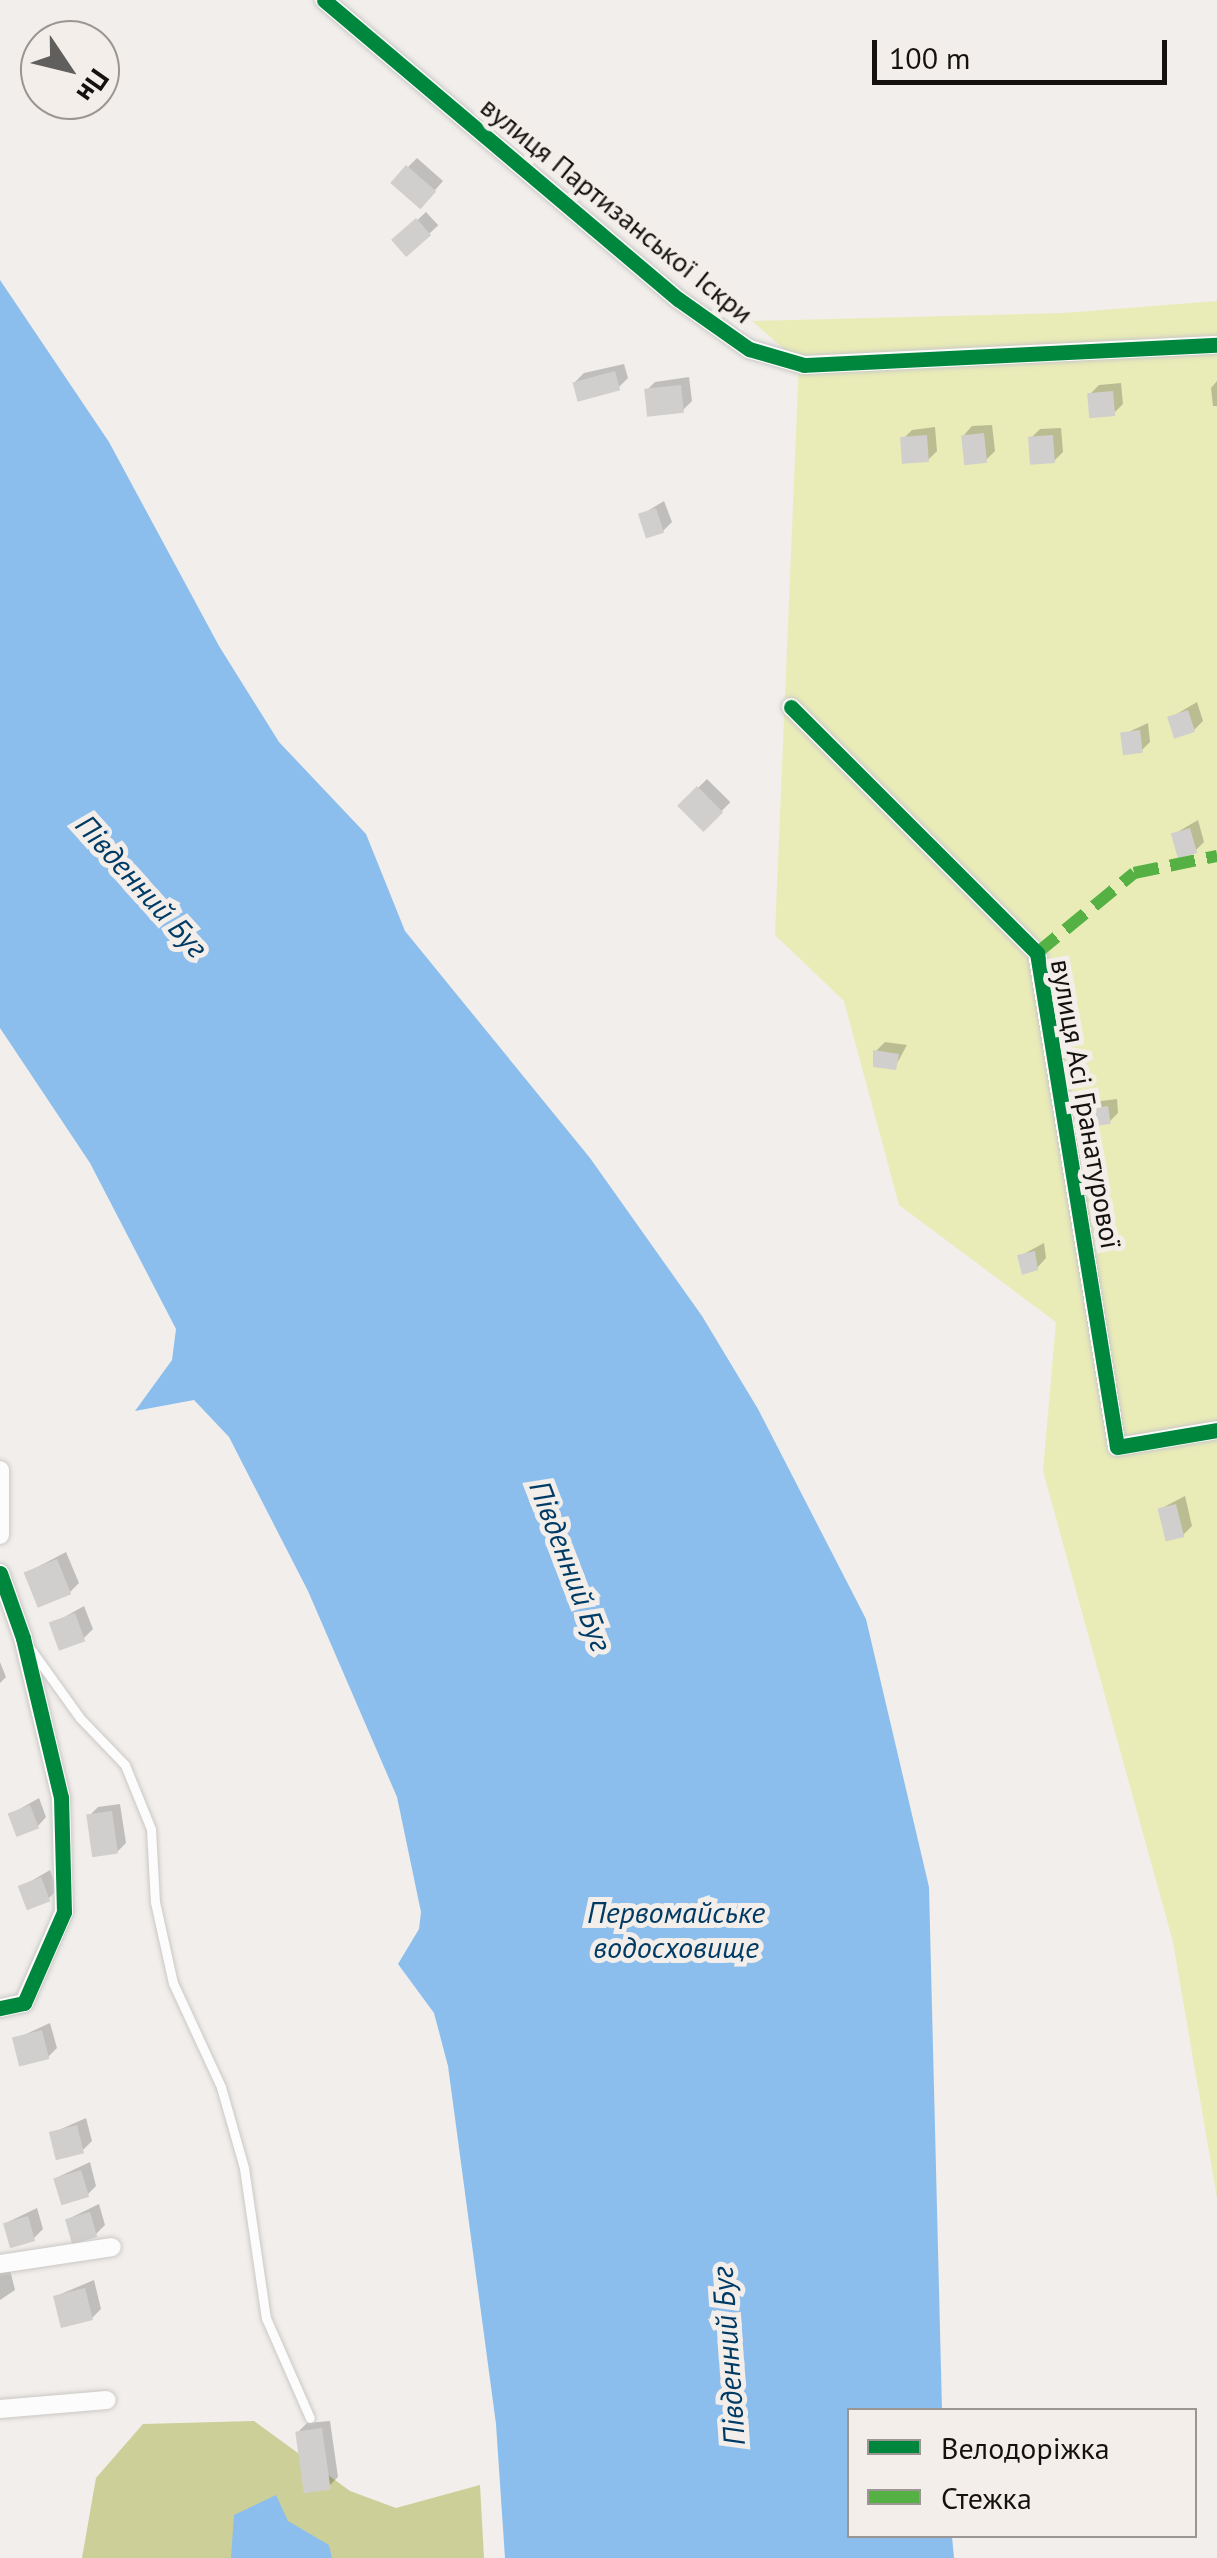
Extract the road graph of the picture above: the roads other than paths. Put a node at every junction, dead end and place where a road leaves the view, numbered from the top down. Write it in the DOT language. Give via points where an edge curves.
graph roads {
  1 [pos="324,0"];
  2 [pos="1217,344"];
  3 [pos="791,707"];
  4 [pos="1217,1430"];
  5 [pos="0,1470"];
  6 [pos="0,1535"];
  7 [pos="0,1574"];
  8 [pos="23,1638"];
  9 [pos="0,2008"];
  10 [pos="112,2247"];
  11 [pos="0,2264"];
  12 [pos="107,2400"];
  13 [pos="0,2409"];
  14 [pos="310,2418"];
  1 -- 2 [label="street, вулиця Партизанської Іскри" via="678,299 750,349 804,364"];
  3 -- 4 [label="street, вулиця Асі Гранатурової" via="1037,953 1117,1447"];
  5 -- 6 [label="street"];
  7 -- 8 [label="street"];
  8 -- 9 [label="street" via="61,1797 64,1912 24,2002"];
  8 -- 14 [label="lane" via="80,1718 125,1766 152,1829 155,1902 173,1983 221,2087 244,2168 266,2318"];
  10 -- 11 [label="street"];
  12 -- 13 [label="street"];
}
